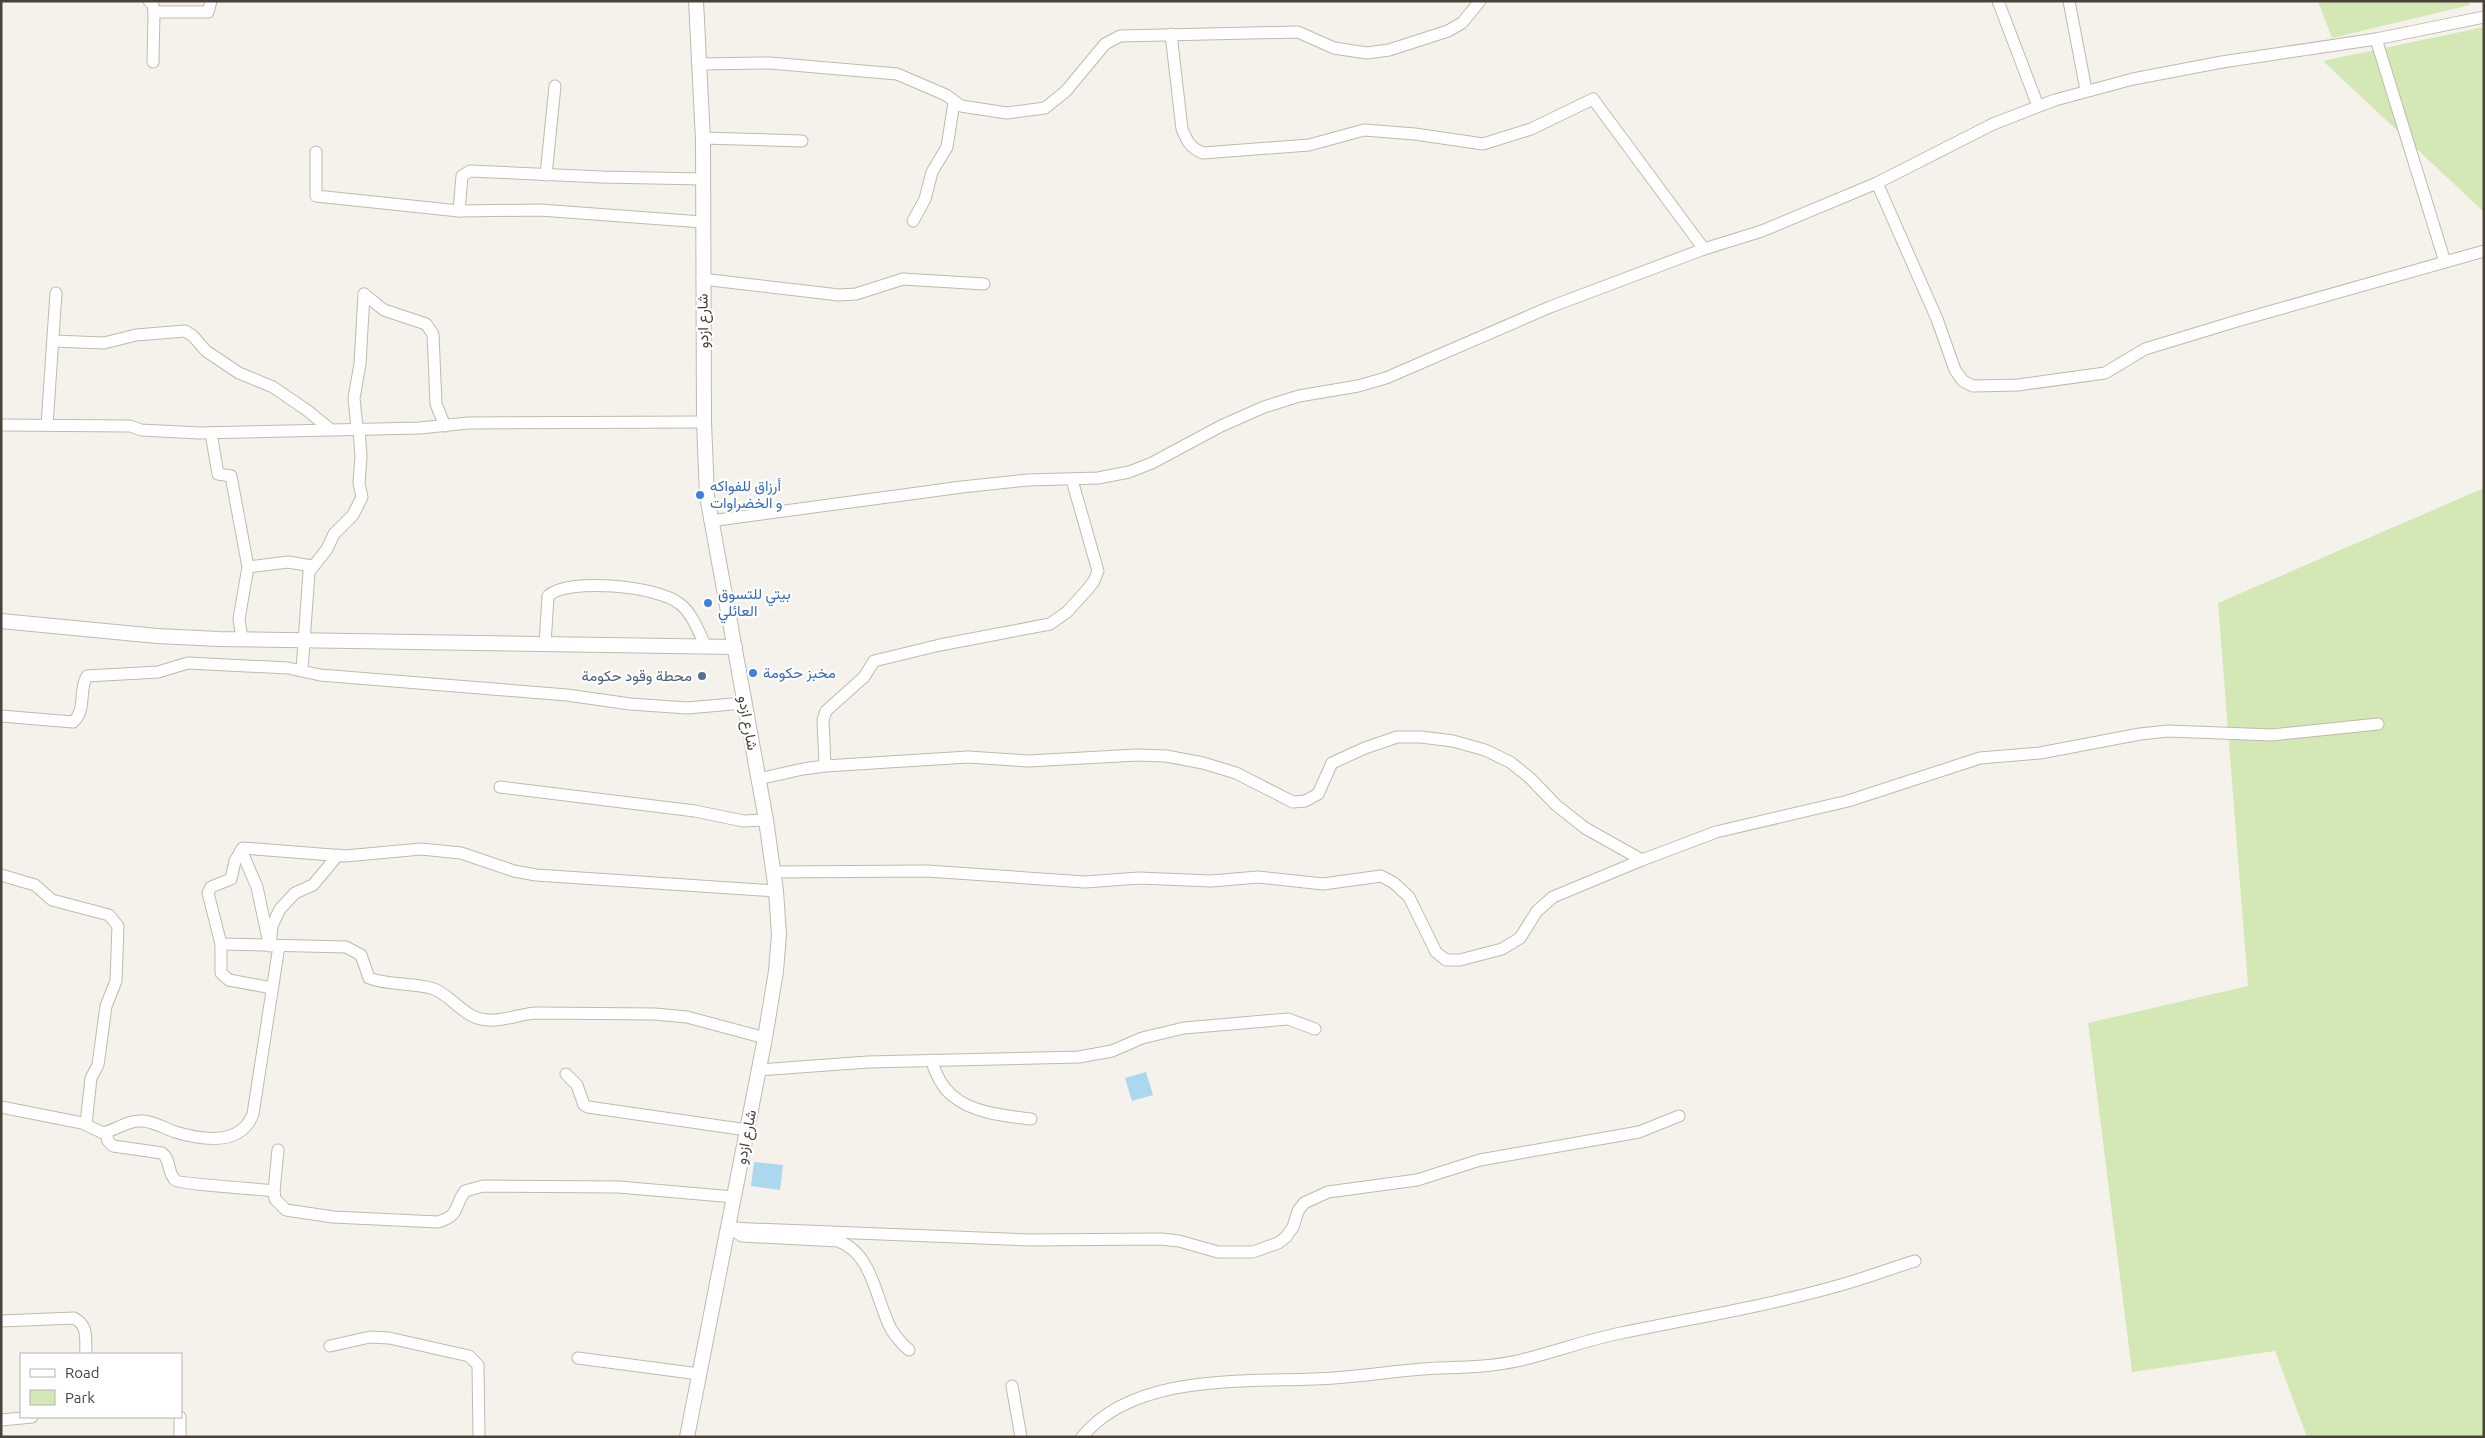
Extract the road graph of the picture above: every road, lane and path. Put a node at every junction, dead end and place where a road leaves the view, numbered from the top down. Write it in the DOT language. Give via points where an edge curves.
graph roads {
  1 [pos="149,1"];
  2 [pos="211,1"];
  3 [pos="696,1"];
  4 [pos="1480,1"];
  5 [pos="1998,1"];
  6 [pos="2069,1"];
  7 [pos="154,12"];
  8 [pos="2484,17"];
  9 [pos="1171,34"];
  10 [pos="2376,39"];
  11 [pos="153,62"];
  12 [pos="700,64"];
  13 [pos="554,86"];
  14 [pos="2086,90"];
  15 [pos="954,102"];
  16 [pos="2038,106"];
  17 [pos="703,138"];
  18 [pos="802,141"];
  19 [pos="316,152"];
  20 [pos="546,175"];
  21 [pos="703,179"];
  22 [pos="1878,183"];
  23 [pos="459,211"];
  24 [pos="913,221"];
  25 [pos="702,222"];
  26 [pos="1704,249"];
  27 [pos="2484,251"];
  28 [pos="2445,262"];
  29 [pos="702,280"];
  30 [pos="984,284"];
  31 [pos="56,294"];
  32 [pos="53,342"];
  33 [pos="704,422"];
  34 [pos="1,425"];
  35 [pos="47,425"];
  36 [pos="445,426"];
  37 [pos="358,428"];
  38 [pos="330,430"];
  39 [pos="211,433"];
  40 [pos="1072,480"];
  41 [pos="710,521"];
  42 [pos="312,566"];
  43 [pos="248,567"];
  44 [pos="1,620"];
  45 [pos="242,639"];
  46 [pos="304,641"];
  47 [pos="545,644"];
  48 [pos="706,647"];
  49 [pos="735,647"];
  50 [pos="302,670"];
  51 [pos="744,703"];
  52 [pos="1,716"];
  53 [pos="2378,724"];
  54 [pos="825,766"];
  55 [pos="758,779"];
  56 [pos="500,787"];
  57 [pos="766,820"];
  58 [pos="241,850"];
  59 [pos="338,855"];
  60 [pos="1642,860"];
  61 [pos="774,872"];
  62 [pos="1,875"];
  63 [pos="776,891"];
  64 [pos="221,944"];
  65 [pos="275,946"];
  66 [pos="272,988"];
  67 [pos="1315,1029"];
  68 [pos="765,1038"];
  69 [pos="930,1060"];
  70 [pos="759,1070"];
  71 [pos="566,1074"];
  72 [pos="1,1107"];
  73 [pos="1680,1116"];
  74 [pos="1031,1120"];
  75 [pos="86,1124"];
  76 [pos="747,1130"];
  77 [pos="106,1132"];
  78 [pos="278,1150"];
  79 [pos="274,1191"];
  80 [pos="734,1197"];
  81 [pos="733,1228"];
  82 [pos="1915,1261"];
  83 [pos="1,1321"];
  84 [pos="330,1346"];
  85 [pos="909,1350"];
  86 [pos="86,1353"];
  87 [pos="578,1358"];
  88 [pos="699,1374"];
  89 [pos="1012,1386"];
  90 [pos="22,1418"];
  91 [pos="180,1418"];
  92 [pos="1,1420"];
  93 [pos="180,1437"];
  94 [pos="479,1437"];
  95 [pos="687,1437"];
  96 [pos="1021,1437"];
  97 [pos="1082,1437"];
  1 -- 7 [label="street"];
  2 -- 7 [label="street" via="208,12"];
  3 -- 12 [label="street, شارع ازدو"];
  4 -- 9 [label="street" via="1462,23 1448,32 1389,50 1367,53 1334,48 1298,32"];
  5 -- 16 [label="street"];
  6 -- 14 [label="street"];
  7 -- 11 [label="street"];
  8 -- 10 [label="street"];
  9 -- 15 [label="street" via="1120,36 1105,44 1066,91 1045,108 1007,113 970,109"];
  9 -- 26 [label="street" via="1182,128 1187,142 1203,153 1309,145 1364,130 1483,144 1531,129 1593,99"];
  10 -- 14 [label="street" via="2222,62"];
  10 -- 28 [label="street"];
  12 -- 15 [label="street" via="770,63 897,74 946,95"];
  12 -- 17 [label="street, شارع ازدو"];
  13 -- 20 [label="street"];
  14 -- 16 [label="street"];
  15 -- 24 [label="street" via="947,147 932,172 925,199"];
  16 -- 22 [label="street" via="1993,124"];
  17 -- 18 [label="street"];
  17 -- 21 [label="street, شارع ازدو"];
  19 -- 23 [label="street" via="316,196"];
  20 -- 21 [label="street"];
  20 -- 23 [label="street" via="470,171 462,176"];
  21 -- 25 [label="street, شارع ازدو"];
  22 -- 26 [label="street" via="1762,231"];
  22 -- 28 [label="street" via="1938,319 1955,370 1963,381 1973,386 2018,385 2106,373 2145,349"];
  23 -- 25 [label="street" via="540,210"];
  25 -- 29 [label="street, شارع ازدو"];
  26 -- 40 [label="street" via="1550,307 1386,378 1298,396 1264,407 1129,472"];
  27 -- 28 [label="street"];
  29 -- 30 [label="street" via="840,295 863,292 903,279"];
  29 -- 33 [label="street, شارع ازدو"];
  31 -- 32 [label="street"];
  32 -- 35 [label="street"];
  32 -- 38 [label="street" via="104,343 136,335 185,331 194,336 206,351 239,373 274,387"];
  33 -- 36 [label="street" via="468,423"];
  33 -- 41 [label="street, شارع ازدو"];
  34 -- 35 [label="street"];
  35 -- 39 [label="street" via="130,426 170,433"];
  36 -- 37 [label="street"];
  36 -- 37 [label="street" via="436,404 433,334 426,324 390,312 364,294 361,356 354,398"];
  37 -- 38 [label="street"];
  37 -- 42 [label="street" via="362,497 353,515 334,534 327,549"];
  38 -- 39 [label="street"];
  39 -- 43 [label="street" via="218,474 230,476 233,484"];
  40 -- 41 [label="street" via="1028,480 972,486"];
  40 -- 54 [label="street" via="1098,571 1086,590 1067,612 1050,624 940,645 874,662 864,677 826,711 823,720"];
  41 -- 49 [label="street, شارع ازدو"];
  42 -- 43 [label="street" via="288,562"];
  42 -- 46 [label="street" via="308,578"];
  43 -- 45 [label="street" via="240,619"];
  44 -- 45 [label="street" via="157,636"];
  45 -- 46 [label="street"];
  46 -- 47 [label="street"];
  46 -- 50 [label="street"];
  47 -- 48 [label="street"];
  47 -- 48 [label="street" via="548,596 554,590 569,586 632,587 667,594 682,605"];
  48 -- 49 [label="street"];
  49 -- 51 [label="street, شارع ازدو"];
  50 -- 51 [label="street" via="320,675 567,695 630,704 687,708"];
  50 -- 52 [label="street" via="188,663 152,672 92,674 84,681 80,713 73,722"];
  51 -- 55 [label="street, شارع ازدو"];
  53 -- 60 [label="street" via="2272,735 2168,731 2040,753 1980,758 1848,801 1716,832"];
  54 -- 55 [label="street"];
  54 -- 60 [label="street" via="968,757 1029,761 1166,756 1236,773 1293,802 1305,801 1318,794 1337,759 1397,737 1421,737 1485,750 1510,762 1585,828"];
  55 -- 57 [label="street, شارع ازدو"];
  56 -- 57 [label="street" via="695,811 743,821"];
  57 -- 61 [label="street, شارع ازدو"];
  58 -- 59 [label="street" via="251,848"];
  58 -- 64 [label="street" via="232,879 211,887 208,893"];
  58 -- 65 [label="street" via="257,887 265,931"];
  59 -- 63 [label="street" via="422,849 461,853 536,875"];
  59 -- 65 [label="street" via="313,885 295,893 280,909 272,926"];
  60 -- 61 [label="street" via="1553,898 1537,911 1520,938 1502,949 1460,960 1446,960 1436,952 1409,897 1381,876 1323,884 1258,877 1211,881 1139,878 1085,882 927,871"];
  61 -- 63 [label="street, شارع ازدو"];
  62 -- 75 [label="street" via="35,885 52,900 109,915 118,926 116,981 106,1006 98,1066 91,1078"];
  63 -- 68 [label="street, شارع ازدو" via="779,935"];
  64 -- 65 [label="street"];
  64 -- 66 [label="street" via="221,973 224,977"];
  65 -- 66 [label="street"];
  65 -- 68 [label="street" via="346,947 365,962 369,978 434,989 470,1015 487,1020 537,1012 655,1014 687,1017"];
  66 -- 77 [label="street" via="258,1089 250,1120 242,1130 228,1137 210,1137 188,1135 157,1124 134,1121"];
  67 -- 69 [label="street" via="1297,1020 1278,1019 1184,1028 1142,1038 1112,1051 1079,1057"];
  68 -- 70 [label="street, شارع ازدو"];
  69 -- 70 [label="street"];
  69 -- 74 [label="street" via="952,1096 968,1105"];
  70 -- 76 [label="street, شارع ازدو"];
  71 -- 76 [label="street" via="577,1085 584,1105 588,1107"];
  72 -- 75 [label="street"];
  73 -- 81 [label="street" via="1638,1132 1480,1160 1417,1180 1328,1192 1304,1203 1286,1237 1253,1252 1218,1252 1160,1239 1029,1240"];
  75 -- 77 [label="street" via="95,1131"];
  76 -- 80 [label="street, شارع ازدو"];
  77 -- 79 [label="street" via="113,1146 162,1153 168,1160 171,1175 180,1183"];
  78 -- 79 [label="street"];
  79 -- 80 [label="street" via="280,1206 295,1212 424,1223 449,1218 457,1211 465,1191 483,1186 619,1188"];
  80 -- 81 [label="street, شارع ازدو"];
  81 -- 85 [label="street" via="742,1236 838,1241 849,1246 868,1273 891,1329"];
  81 -- 88 [label="street, شارع ازدو"];
  82 -- 97 [label="street" via="1836,1286 1617,1333 1518,1361 1348,1378 1224,1382 1173,1389 1114,1410 1098,1420"];
  83 -- 86 [label="street" via="74,1318 85,1328"];
  84 -- 94 [label="street" via="370,1337 389,1338 470,1356 478,1365"];
  87 -- 88 [label="street"];
  88 -- 95 [label="street, شارع ازدو"];
  89 -- 96 [label="street"];
  90 -- 92 [label="street"];
  91 -- 93 [label="street"];
}
